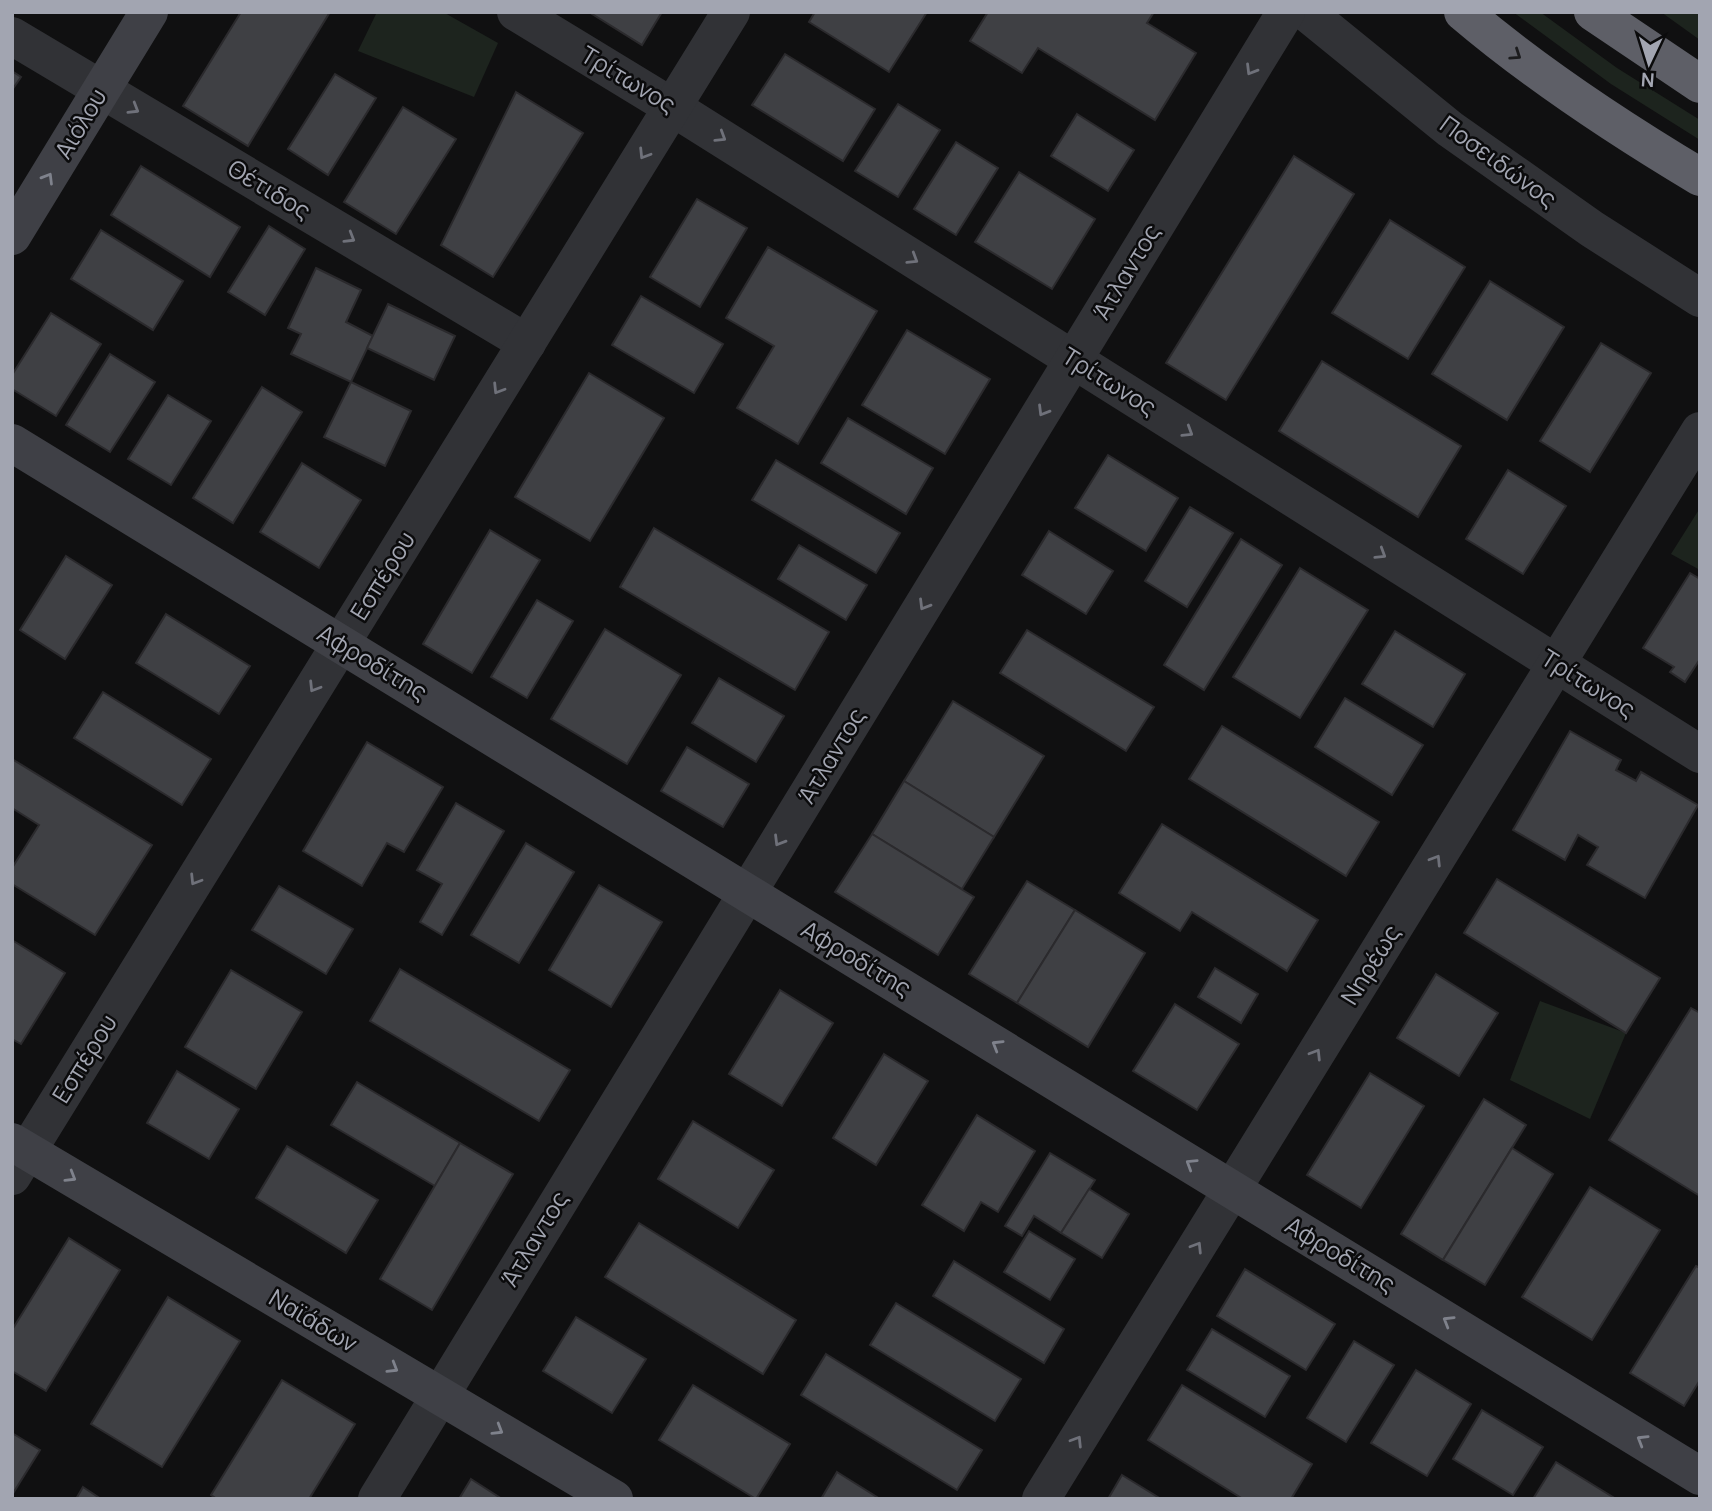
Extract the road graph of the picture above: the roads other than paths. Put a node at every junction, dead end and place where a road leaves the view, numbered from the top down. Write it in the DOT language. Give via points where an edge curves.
graph roads {
  1 [pos="149,12"];
  2 [pos="516,12"];
  3 [pos="731,12"];
  4 [pos="1286,12"];
  5 [pos="1306,12"];
  6 [pos="1463,12"];
  7 [pos="1593,12"];
  8 [pos="12,36"];
  9 [pos="1700,84"];
  10 [pos="102,90"];
  11 [pos="672,107"];
  12 [pos="1700,177"];
  13 [pos="12,236"];
  14 [pos="1700,298"];
  15 [pos="527,343"];
  16 [pos="1074,360"];
  17 [pos="1700,431"];
  18 [pos="12,443"];
  19 [pos="341,644"];
  20 [pos="1556,665"];
  21 [pos="1700,754"];
  22 [pos="747,893"];
  23 [pos="17,1157"];
  24 [pos="1232,1190"];
  25 [pos="439,1396"];
  26 [pos="1700,1476"];
  27 [pos="377,1499"];
  28 [pos="614,1499"];
  29 [pos="1041,1499"];
  1 -- 10 [label="street, Αιόλου"];
  2 -- 11 [label="street, Τρίτωνος"];
  3 -- 11 [label="street, Εσπέρου"];
  4 -- 16 [label="street, Άτλαντος, one-way"];
  5 -- 14 [label="street, Ποσειδώνος" via="1461,136"];
  6 -- 12 [label="highway, one-way" via="1504,47"];
  7 -- 9 [label="highway"];
  8 -- 10 [label="street, Θέτιδος"];
  13 -- 10 [label="street, Αιόλου, one-way"];
  10 -- 15 [label="street, Θέτιδος, one-way"];
  11 -- 15 [label="street, Εσπέρου, one-way"];
  11 -- 16 [label="street, Τρίτωνος, one-way"];
  15 -- 19 [label="street, Εσπέρου, one-way"];
  16 -- 20 [label="street, Τρίτωνος, one-way"];
  16 -- 22 [label="street, Άτλαντος, one-way"];
  17 -- 20 [label="street, Νηρέως"];
  18 -- 19 [label="street, Αφροδίτης"];
  19 -- 22 [label="street, Αφροδίτης"];
  19 -- 23 [label="street, Εσπέρου, one-way"];
  20 -- 21 [label="street, Τρίτωνος"];
  24 -- 20 [label="street, Νηρέως, one-way"];
  24 -- 22 [label="street, Αφροδίτης, one-way"];
  22 -- 25 [label="street, Άτλαντος"];
  23 -- 25 [label="street, Ναϊάδων, one-way"];
  26 -- 24 [label="street, Αφροδίτης, one-way"];
  29 -- 24 [label="street, Νηρέως, one-way"];
  25 -- 27 [label="street, Άτλαντος"];
  25 -- 28 [label="street, Ναϊάδων, one-way"];
}
